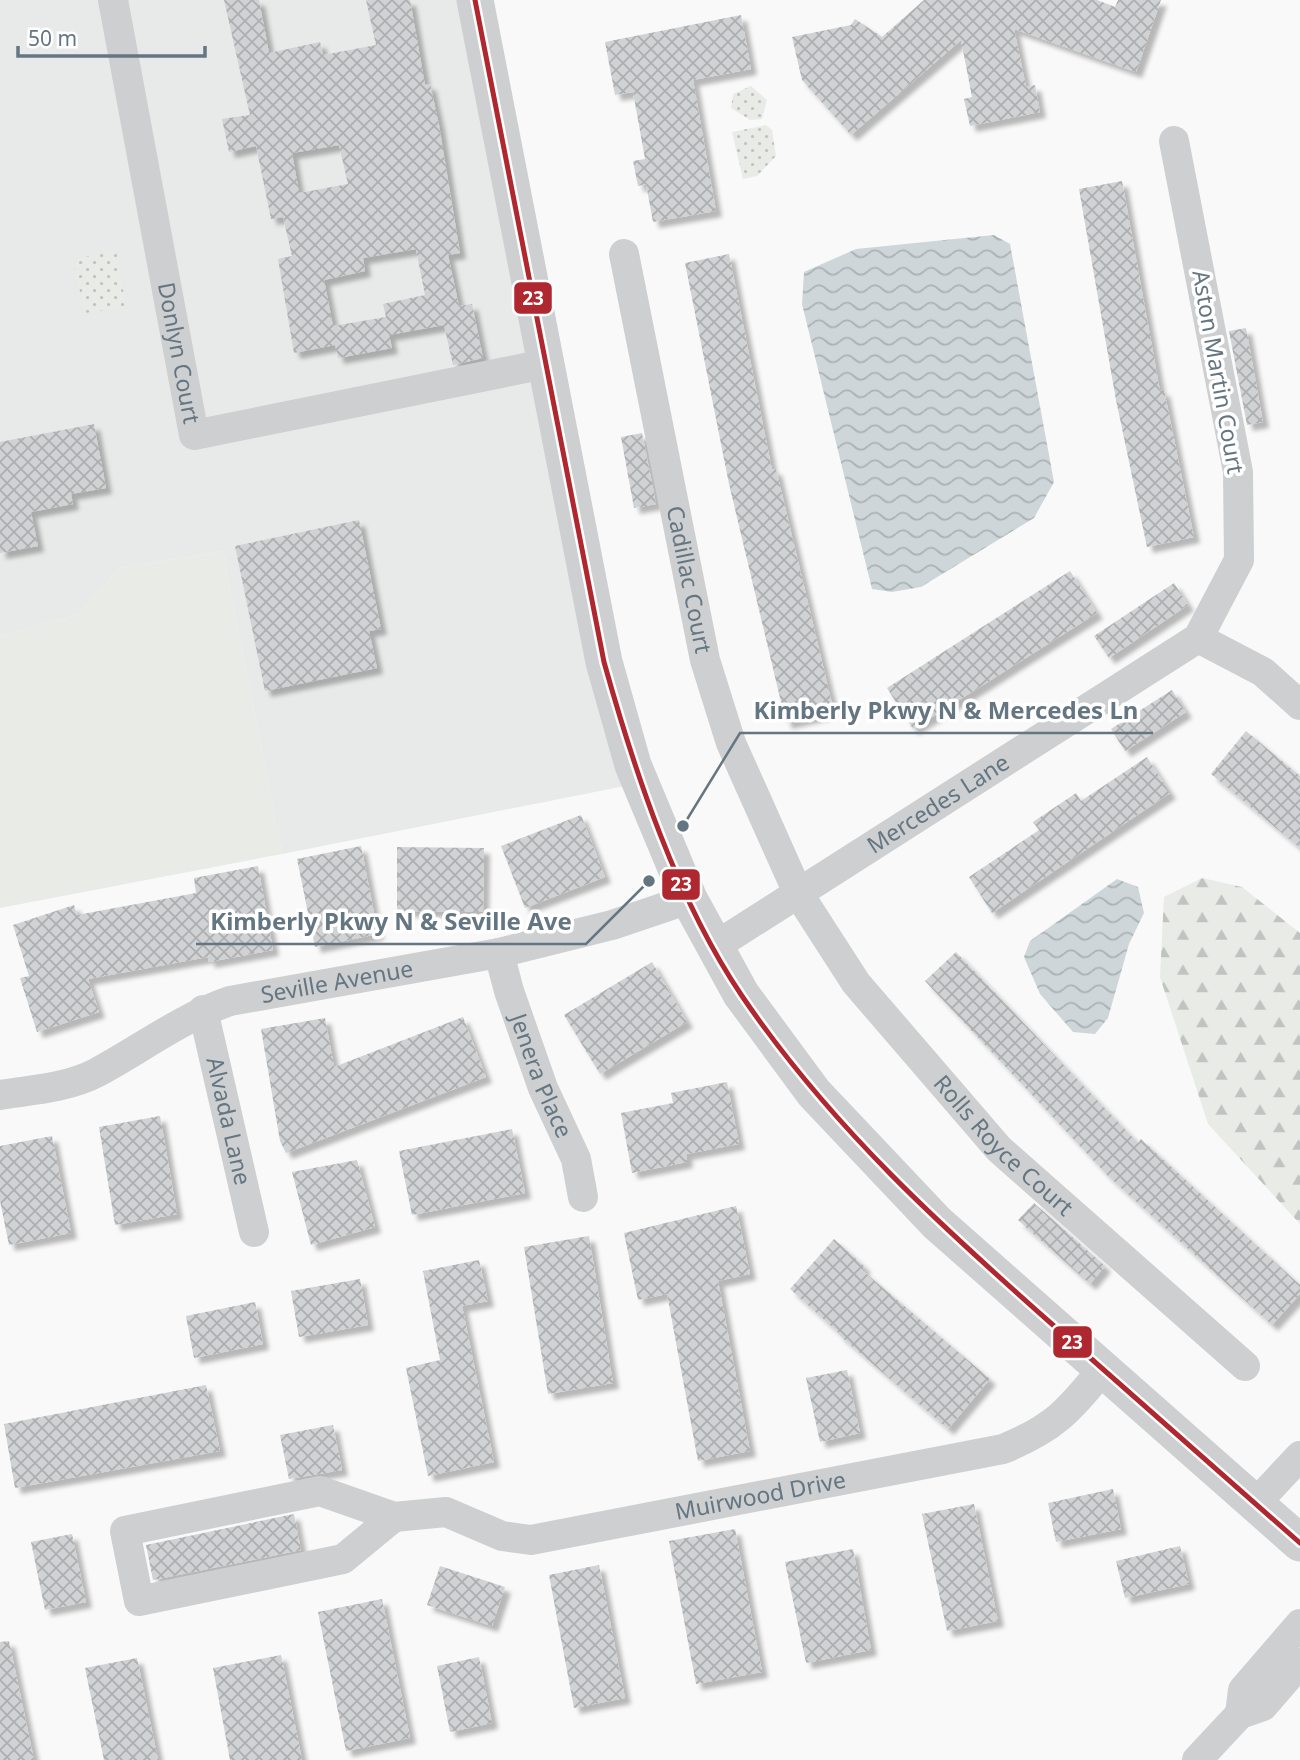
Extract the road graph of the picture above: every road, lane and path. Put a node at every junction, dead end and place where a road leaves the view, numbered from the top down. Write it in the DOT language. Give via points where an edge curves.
graph roads {
  1 [pos="113,0"];
  2 [pos="475,0"];
  3 [pos="1174,141"];
  4 [pos="624,254"];
  5 [pos="544,364"];
  6 [pos="1198,638"];
  7 [pos="1300,705"];
  8 [pos="798,893"];
  9 [pos="689,899"];
  10 [pos="714,947"];
  11 [pos="499,953"];
  12 [pos="203,1010"];
  13 [pos="0,1096"];
  14 [pos="583,1197"];
  15 [pos="254,1232"];
  16 [pos="1245,1366"];
  17 [pos="1102,1370"];
  18 [pos="1300,1456"];
  19 [pos="1255,1504"];
  20 [pos="394,1517"];
  21 [pos="1300,1543"];
  22 [pos="1300,1624"];
  23 [pos="1300,1663"];
  24 [pos="1241,1714"];
  25 [pos="1197,1760"];
  1 -- 5 [label="street, Donlyn Court" via="194,435"];
  2 -- 5 [label="street"];
  3 -- 6 [label="street, Aston Martin Court" via="1238,472 1239,560"];
  4 -- 8 [label="street, Cadillac Court" via="705,660 731,743"];
  5 -- 9 [label="street" via="604,662 633,765"];
  6 -- 7 [label="street" via="1263,672"];
  6 -- 8 [label="street, Mercedes Lane"];
  8 -- 10 [label="street, Mercedes Lane"];
  8 -- 16 [label="street, Rolls Royce Court" via="856,983 999,1149"];
  9 -- 10 [label="street"];
  9 -- 11 [label="street, Seville Avenue" via="612,925"];
  10 -- 17 [label="street" via="741,994 814,1093 937,1223"];
  11 -- 12 [label="street, Seville Avenue" via="261,993"];
  11 -- 14 [label="street, Jenera Place" via="543,1088 576,1159"];
  12 -- 13 [label="street, Seville Avenue" via="94,1074 59,1086"];
  12 -- 15 [label="street, Alvada Lane"];
  17 -- 19 [label="street"];
  17 -- 20 [label="street, Muirwood Drive" via="1073,1406 1041,1433 1003,1449 531,1540 502,1536 446,1512"];
  18 -- 19 [label="street"];
  19 -- 21 [label="street"];
  20 -- 20 [label="street, Muirwood Drive" via="343,1559 139,1601 125,1531 320,1491"];
  22 -- 24 [label="street" via="1243,1690"];
  23 -- 24 [label="street" via="1263,1706"];
  24 -- 25 [label="street"];
}
